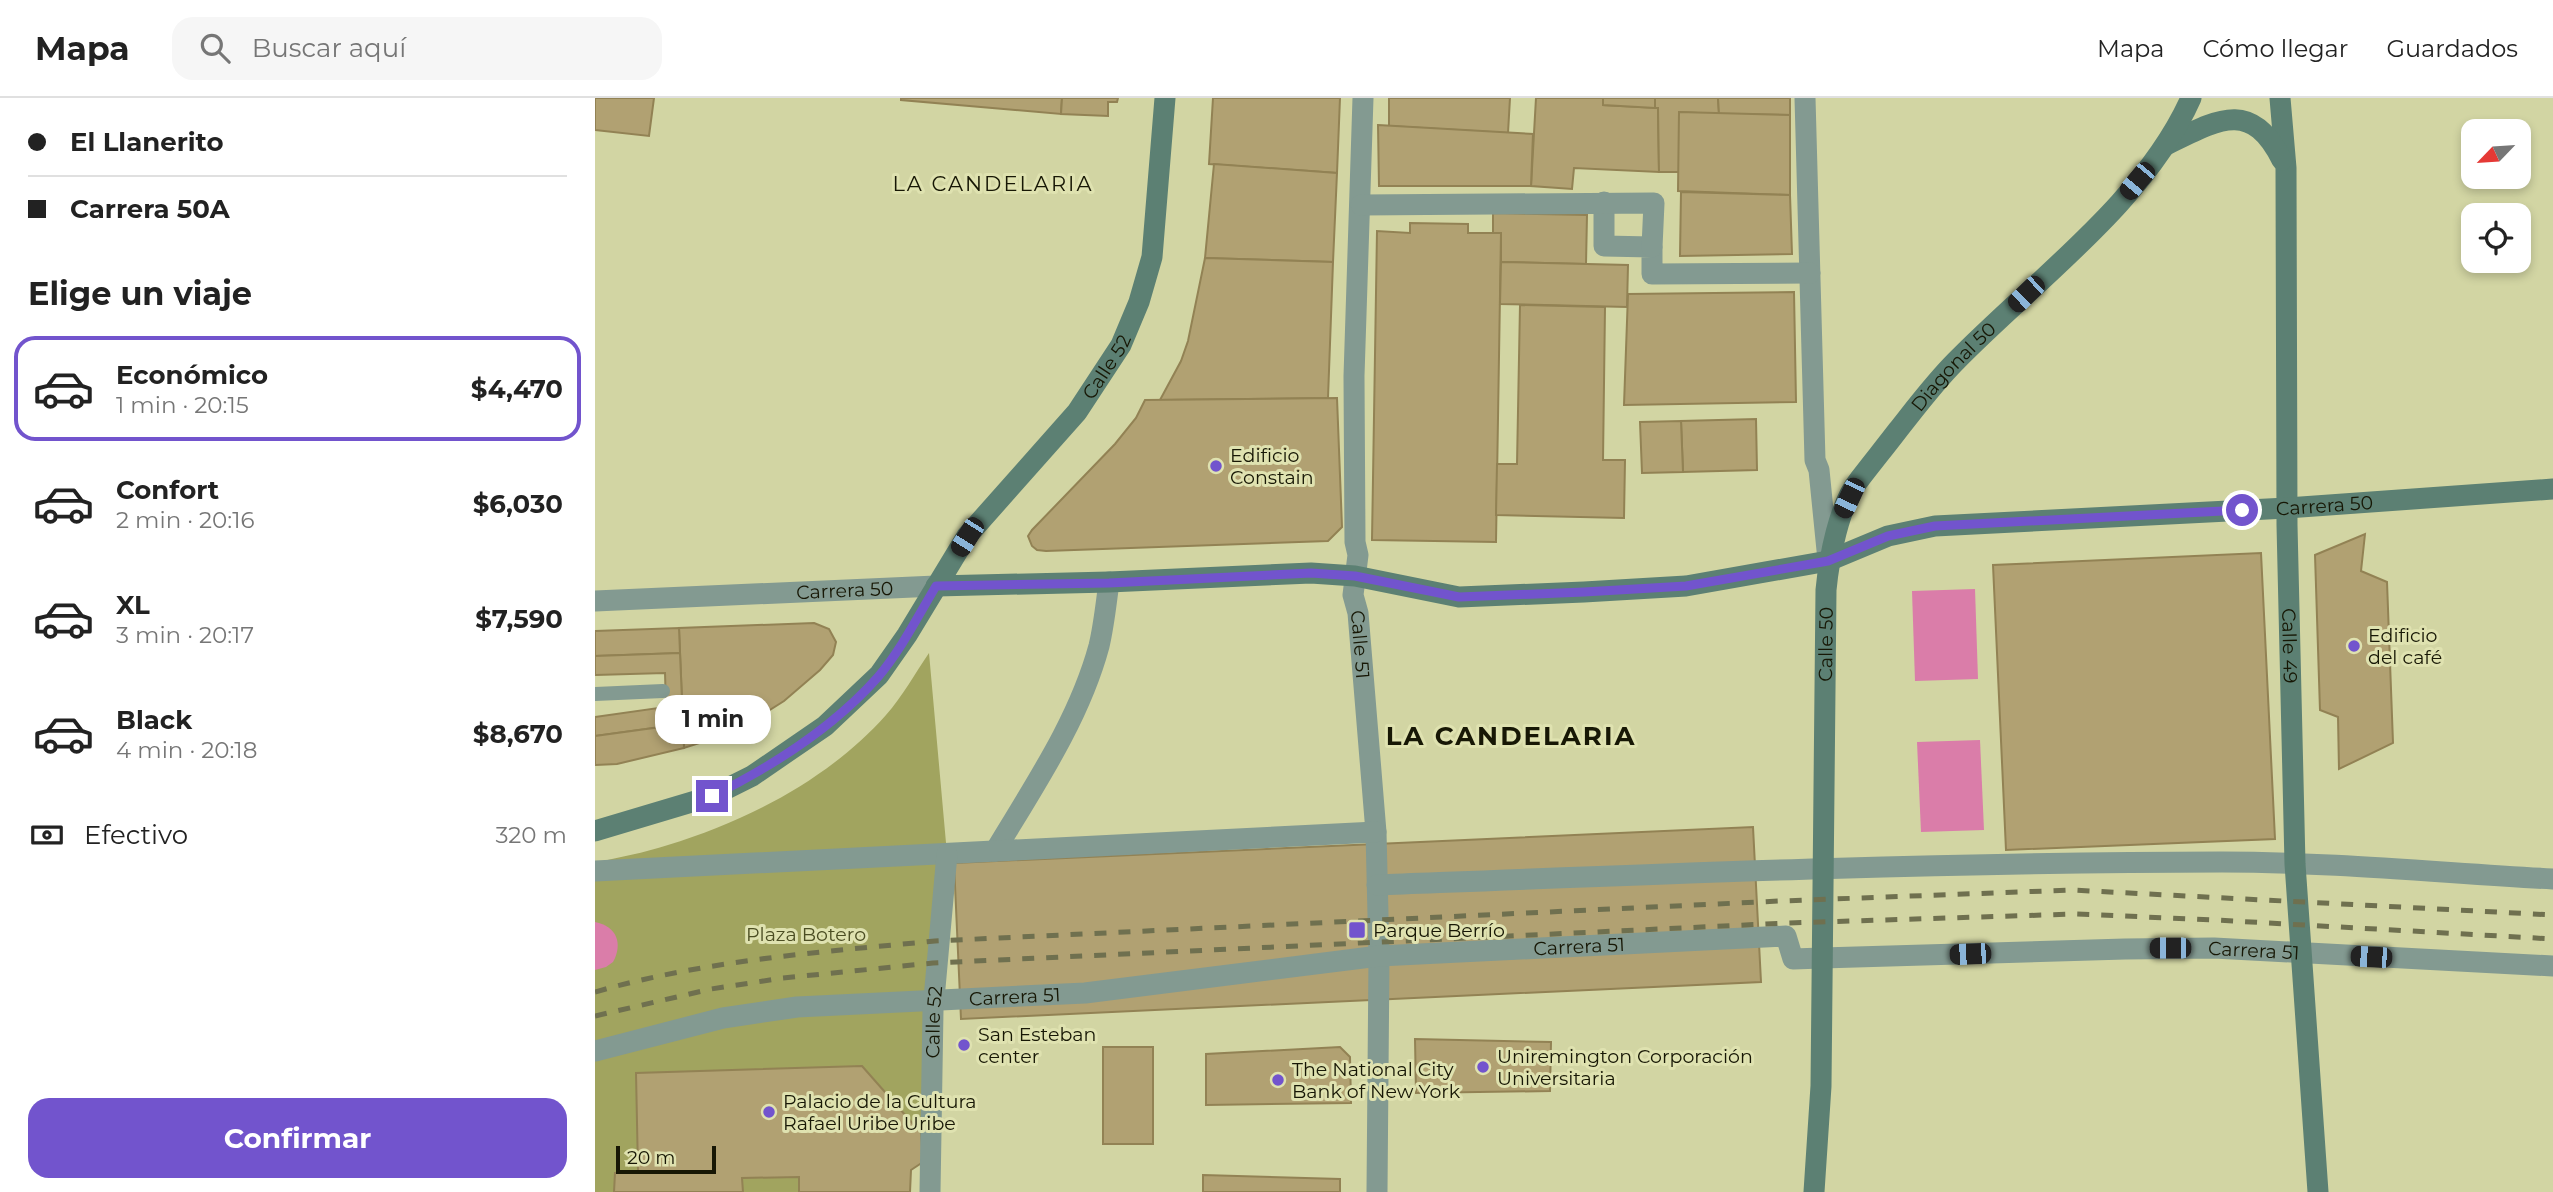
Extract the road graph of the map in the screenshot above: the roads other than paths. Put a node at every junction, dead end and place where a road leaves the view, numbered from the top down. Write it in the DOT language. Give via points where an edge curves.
graph roads {
  1 [pos="1165,98"];
  2 [pos="1363,98"];
  3 [pos="1805,98"];
  4 [pos="2191,98"];
  5 [pos="2280,98"];
  6 [pos="2166,146"];
  7 [pos="2286,168"];
  8 [pos="1604,202"];
  9 [pos="1361,205"];
  10 [pos="1652,247"];
  11 [pos="1810,273"];
  12 [pos="2553,489"];
  13 [pos="2287,508"];
  14 [pos="1828,561"];
  15 [pos="1355,576"];
  16 [pos="1109,583"];
  17 [pos="936,586"];
  18 [pos="595,601"];
  19 [pos="663,691"];
  20 [pos="595,694"];
  21 [pos="595,831"];
  22 [pos="1376,832"];
  23 [pos="995,851"];
  24 [pos="947,854"];
  25 [pos="2295,864"];
  26 [pos="1824,867"];
  27 [pos="595,871"];
  28 [pos="2553,879"];
  29 [pos="1377,885"];
  30 [pos="2300,954"];
  31 [pos="1380,956"];
  32 [pos="1822,958"];
  33 [pos="2553,966"];
  34 [pos="934,999"];
  35 [pos="595,1051"];
  36 [pos="930,1192"];
  37 [pos="1377,1192"];
  38 [pos="1814,1192"];
  39 [pos="2318,1192"];
  1 -- 17 [label="main road, Calle 52" via="1151,257 1121,345 1077,412 967,537"];
  2 -- 9 [label="street, Calle 51"];
  3 -- 11 [label="street, Calle 50"];
  4 -- 6 [label="main road, Diagonal 50"];
  5 -- 7 [label="main road, Calle 49"];
  6 -- 7 [label="main road" via="2212,122 2240,118 2266,131"];
  6 -- 14 [label="main road, Diagonal 50" via="2080,243 1924,397 1858,481 1841,516"];
  7 -- 13 [label="main road, Calle 49"];
  8 -- 9 [label="street"];
  8 -- 10 [label="street" via="1604,246"];
  8 -- 10 [label="street" via="1654,203"];
  9 -- 15 [label="street, Calle 51" via="1354,376"];
  10 -- 11 [label="street" via="1652,274"];
  11 -- 14 [label="street, Calle 50" via="1815,460"];
  12 -- 13 [label="main road, Carrera 50"];
  13 -- 14 [label="main road, Carrera 50" via="1935,526 1888,536"];
  13 -- 25 [label="main road, Calle 49"];
  14 -- 15 [label="main road, Carrera 50" via="1686,586 1483,597 1459,597"];
  14 -- 26 [label="main road, Calle 50"];
  15 -- 16 [label="main road, Carrera 50" via="1311,573"];
  15 -- 22 [label="street, Calle 51" via="1353,595"];
  16 -- 17 [label="main road, Carrera 50"];
  16 -- 23 [label="street" via="1098,648 1078,704"];
  17 -- 18 [label="street, Carrera 50"];
  17 -- 21 [label="main road, Calle 52" via="879,675 788,754 712,796"];
  19 -- 20 [label="lane"];
  22 -- 23 [label="street"];
  22 -- 29 [label="street, Calle 51"];
  23 -- 24 [label="street"];
  24 -- 27 [label="street"];
  24 -- 34 [label="street, Calle 52"];
  25 -- 26 [label="street"];
  25 -- 28 [label="street"];
  25 -- 30 [label="main road, Calle 49"];
  26 -- 29 [label="street"];
  26 -- 32 [label="main road, Calle 50"];
  29 -- 31 [label="street, Calle 51"];
  30 -- 32 [label="street, Carrera 51" via="2125,948"];
  30 -- 33 [label="street, Carrera 51"];
  30 -- 39 [label="main road, Calle 49"];
  31 -- 32 [label="street, Carrera 51" via="1786,936 1793,959"];
  31 -- 34 [label="street, Carrera 51" via="1085,993"];
  31 -- 37 [label="street, Calle 51"];
  32 -- 38 [label="main road, Calle 50"];
  34 -- 35 [label="street, Carrera 51" via="797,1007 723,1018"];
  34 -- 36 [label="street, Calle 52"];
}
